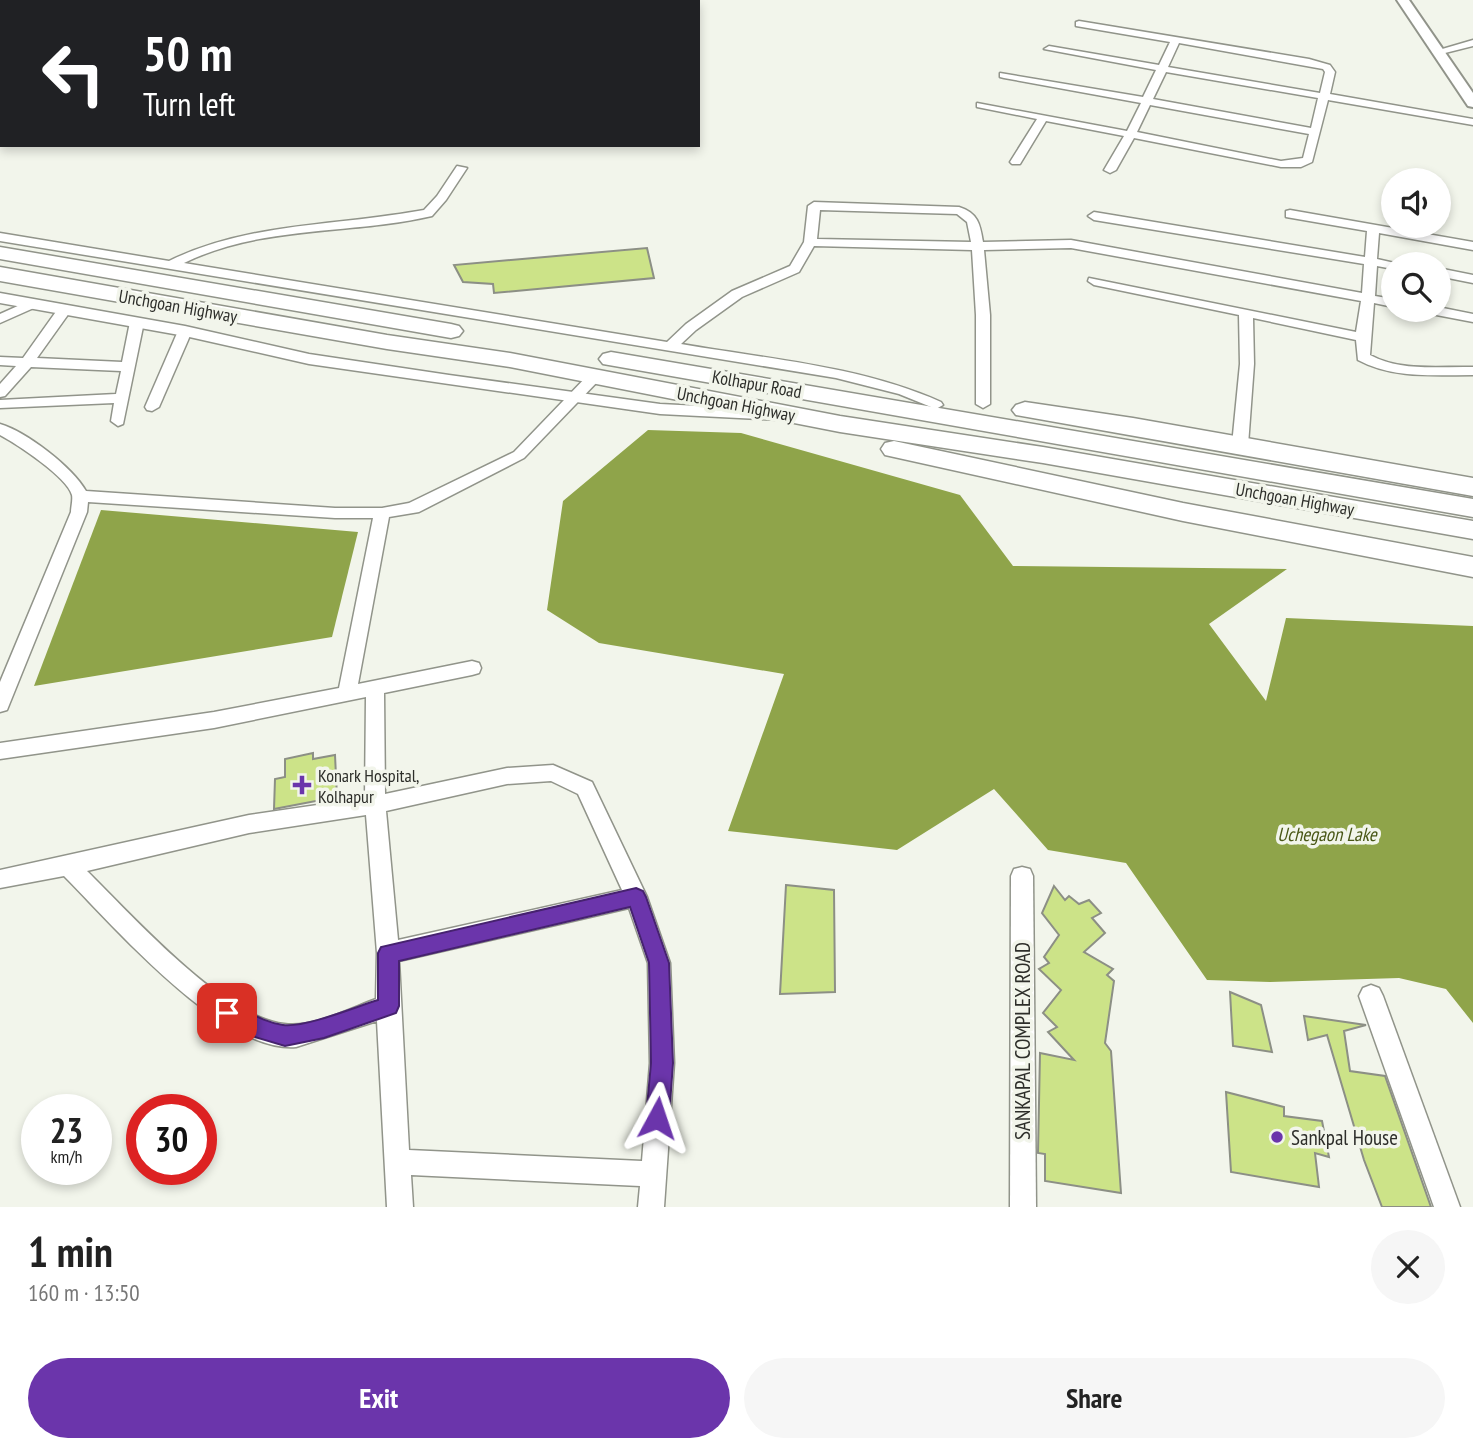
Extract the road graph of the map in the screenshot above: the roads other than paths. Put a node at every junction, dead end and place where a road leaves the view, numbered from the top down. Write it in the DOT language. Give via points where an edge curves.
graph roads {
  1 [pos="1403,0"];
  2 [pos="1079,24"];
  3 [pos="1176,40"];
  4 [pos="1473,43"];
  5 [pos="1049,49"];
  6 [pos="1437,52"];
  7 [pos="1161,70"];
  8 [pos="1004,75"];
  9 [pos="1322,96"];
  10 [pos="1147,101"];
  11 [pos="1473,103"];
  12 [pos="981,105"];
  13 [pos="1043,118"];
  14 [pos="1473,122"];
  15 [pos="1315,132"];
  16 [pos="1131,134"];
  17 [pos="1016,162"];
  18 [pos="461,168"];
  19 [pos="1110,170"];
  20 [pos="1290,214"];
  21 [pos="1094,216"];
  22 [pos="1373,228"];
  23 [pos="0,237"];
  24 [pos="810,242"];
  25 [pos="978,246"];
  26 [pos="1473,246"];
  27 [pos="0,253"];
  28 [pos="1369,261"];
  29 [pos="1381,263"];
  30 [pos="171,265"];
  31 [pos="0,274"];
  32 [pos="1451,275"];
  33 [pos="1473,279"];
  34 [pos="1094,281"];
  35 [pos="0,298"];
  36 [pos="1369,298"];
  37 [pos="1381,300"];
  38 [pos="31,304"];
  39 [pos="65,309"];
  40 [pos="1246,313"];
  41 [pos="1451,314"];
  42 [pos="0,318"];
  43 [pos="1473,318"];
  44 [pos="137,322"];
  45 [pos="185,331"];
  46 [pos="1362,337"];
  47 [pos="671,346"];
  48 [pos="0,361"];
  49 [pos="27,362"];
  50 [pos="129,367"];
  51 [pos="1473,371"];
  52 [pos="595,376"];
  53 [pos="0,393"];
  54 [pos="576,397"];
  55 [pos="123,398"];
  56 [pos="0,404"];
  57 [pos="983,404"];
  58 [pos="878,405"];
  59 [pos="936,405"];
  60 [pos="152,407"];
  61 [pos="799,416"];
  62 [pos="118,421"];
  63 [pos="840,424"];
  64 [pos="0,429"];
  65 [pos="1240,445"];
  66 [pos="1473,487"];
  67 [pos="80,496"];
  68 [pos="1473,508"];
  69 [pos="382,513"];
  70 [pos="1473,530"];
  71 [pos="1473,567"];
  72 [pos="472,668"];
  73 [pos="375,688"];
  74 [pos="347,693"];
  75 [pos="0,705"];
  76 [pos="0,751"];
  77 [pos="375,805"];
  78 [pos="68,866"];
  79 [pos="1022,876"];
  80 [pos="0,879"];
  81 [pos="636,897"];
  82 [pos="388,953"];
  83 [pos="1371,996"];
  84 [pos="388,1006"];
  85 [pos="398,1162"];
  86 [pos="653,1174"];
  87 [pos="400,1207"];
  88 [pos="651,1207"];
  89 [pos="1023,1207"];
  90 [pos="1447,1207"];
  1 -- 6 [label="main road"];
  2 -- 3 [label="street"];
  3 -- 7 [label="street"];
  3 -- 9 [label="street" via="1327,67 1330,72"];
  4 -- 6 [label="street"];
  5 -- 7 [label="street"];
  6 -- 11 [label="main road"];
  7 -- 9 [label="street"];
  7 -- 10 [label="street"];
  8 -- 10 [label="street"];
  9 -- 14 [label="street"];
  9 -- 15 [label="street"];
  10 -- 15 [label="street"];
  10 -- 16 [label="street"];
  12 -- 13 [label="street"];
  13 -- 16 [label="street"];
  13 -- 17 [label="street"];
  15 -- 16 [label="street" via="1308,160 1301,164"];
  16 -- 19 [label="street"];
  18 -- 30 [label="street" via="428,213 222,243"];
  20 -- 22 [label="street"];
  21 -- 28 [label="street"];
  22 -- 26 [label="street"];
  22 -- 28 [label="street"];
  23 -- 30 [label="street"];
  24 -- 25 [label="street"];
  24 -- 25 [label="street" via="814,206 959,212 973,222"];
  24 -- 47 [label="street" via="795,269 737,294"];
  25 -- 36 [label="street" via="1089,247"];
  25 -- 57 [label="street"];
  27 -- 58 [label="highway, Kolhapur Road"];
  28 -- 29 [label="street"];
  28 -- 36 [label="street"];
  30 -- 47 [label="street"];
  31 -- 52 [label="highway, Unchgoan Highway"];
  32 -- 33 [label="street"];
  34 -- 40 [label="street"];
  35 -- 38 [label="street"];
  36 -- 37 [label="street"];
  36 -- 46 [label="street"];
  38 -- 39 [label="street"];
  38 -- 42 [label="street"];
  39 -- 44 [label="street"];
  39 -- 49 [label="street"];
  40 -- 46 [label="street"];
  40 -- 65 [label="street"];
  41 -- 43 [label="street"];
  44 -- 45 [label="street"];
  44 -- 50 [label="street"];
  45 -- 54 [label="street" via="309,359"];
  45 -- 60 [label="street"];
  46 -- 51 [label="street" via="1363,357 1388,368"];
  47 -- 59 [label="street" via="858,379"];
  48 -- 49 [label="street"];
  49 -- 50 [label="street"];
  49 -- 53 [label="street"];
  50 -- 55 [label="street"];
  52 -- 54 [label="street"];
  52 -- 61 [label="highway, Unchgoan Highway"];
  54 -- 61 [label="street" via="660,409"];
  54 -- 69 [label="street" via="519,455 413,508"];
  55 -- 56 [label="street"];
  55 -- 62 [label="street"];
  57 -- 59 [label="highway"];
  57 -- 65 [label="highway"];
  58 -- 59 [label="highway"];
  58 -- 68 [label="highway, Kolhapur Road"];
  61 -- 63 [label="highway, Unchgoan Highway"];
  63 -- 70 [label="highway, Unchgoan Highway"];
  63 -- 71 [label="highway" via="877,445 1014,477"];
  64 -- 67 [label="street" via="22,440 73,483"];
  65 -- 66 [label="highway"];
  67 -- 69 [label="street"];
  67 -- 75 [label="street" via="79,512"];
  69 -- 74 [label="street"];
  72 -- 73 [label="street"];
  73 -- 74 [label="street"];
  73 -- 77 [label="street"];
  74 -- 76 [label="street" via="214,720"];
  77 -- 78 [label="street" via="249,824"];
  77 -- 81 [label="street" via="463,783 553,773 585,788"];
  77 -- 82 [label="street"];
  78 -- 80 [label="street"];
  78 -- 84 [label="street" via="197,990 243,1024 285,1036"];
  79 -- 89 [label="street, SANKAPAL COMPLEX ROAD"];
  81 -- 82 [label="street"];
  81 -- 86 [label="street" via="660,975 662,1063"];
  82 -- 84 [label="street"];
  83 -- 90 [label="street"];
  84 -- 85 [label="street"];
  85 -- 86 [label="street"];
  85 -- 87 [label="street"];
  86 -- 88 [label="street"];
}
